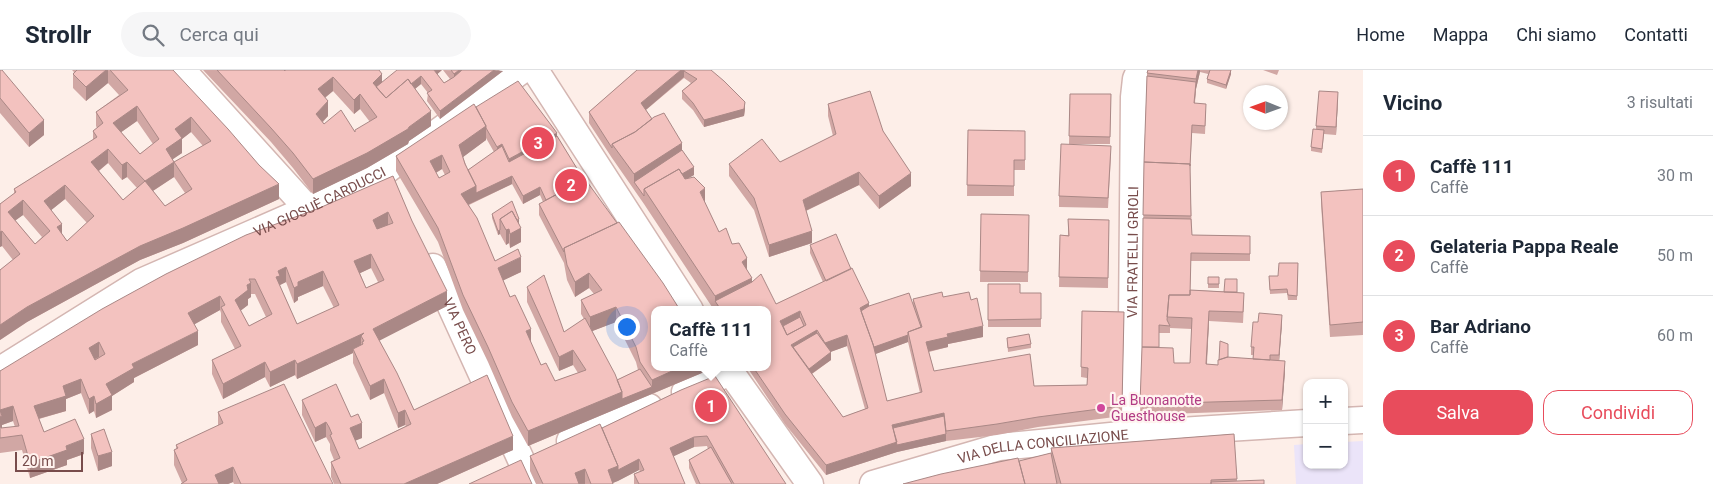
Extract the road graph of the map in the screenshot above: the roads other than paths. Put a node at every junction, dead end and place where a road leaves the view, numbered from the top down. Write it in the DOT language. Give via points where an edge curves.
graph roads {
  1 [pos="182,70"];
  2 [pos="522,70"];
  3 [pos="535,70"];
  4 [pos="1140,70"];
  5 [pos="308,209"];
  6 [pos="424,249"];
  7 [pos="687,306"];
  8 [pos="0,370"];
  9 [pos="726,371"];
  10 [pos="729,371"];
  11 [pos="1363,420"];
  12 [pos="1348,421"];
  13 [pos="1303,423"];
  14 [pos="1131,434"];
  15 [pos="536,462"];
  16 [pos="497,473"];
  17 [pos="810,484"];
  18 [pos="872,484"];
  1 -- 5 [label="street"];
  2 -- 5 [label="street, VIA GIOSUÈ CARDUCCI" via="392,178"];
  3 -- 7 [label="street"];
  4 -- 14 [label="street, VIA FRATELLI GRIOLI" via="1134,97"];
  5 -- 8 [label="street, VIA GIOSUÈ CARDUCCI" via="141,282"];
  6 -- 15 [label="street, VIA PERO"];
  9 -- 15 [label="street"];
  10 -- 17 [label="street"];
  11 -- 12 [label="street"];
  13 -- 14 [label="street, VIA DELLA CONCILIAZIONE"];
  14 -- 18 [label="street, VIA DELLA CONCILIAZIONE" via="999,447"];
  15 -- 16 [label="street"];
}
